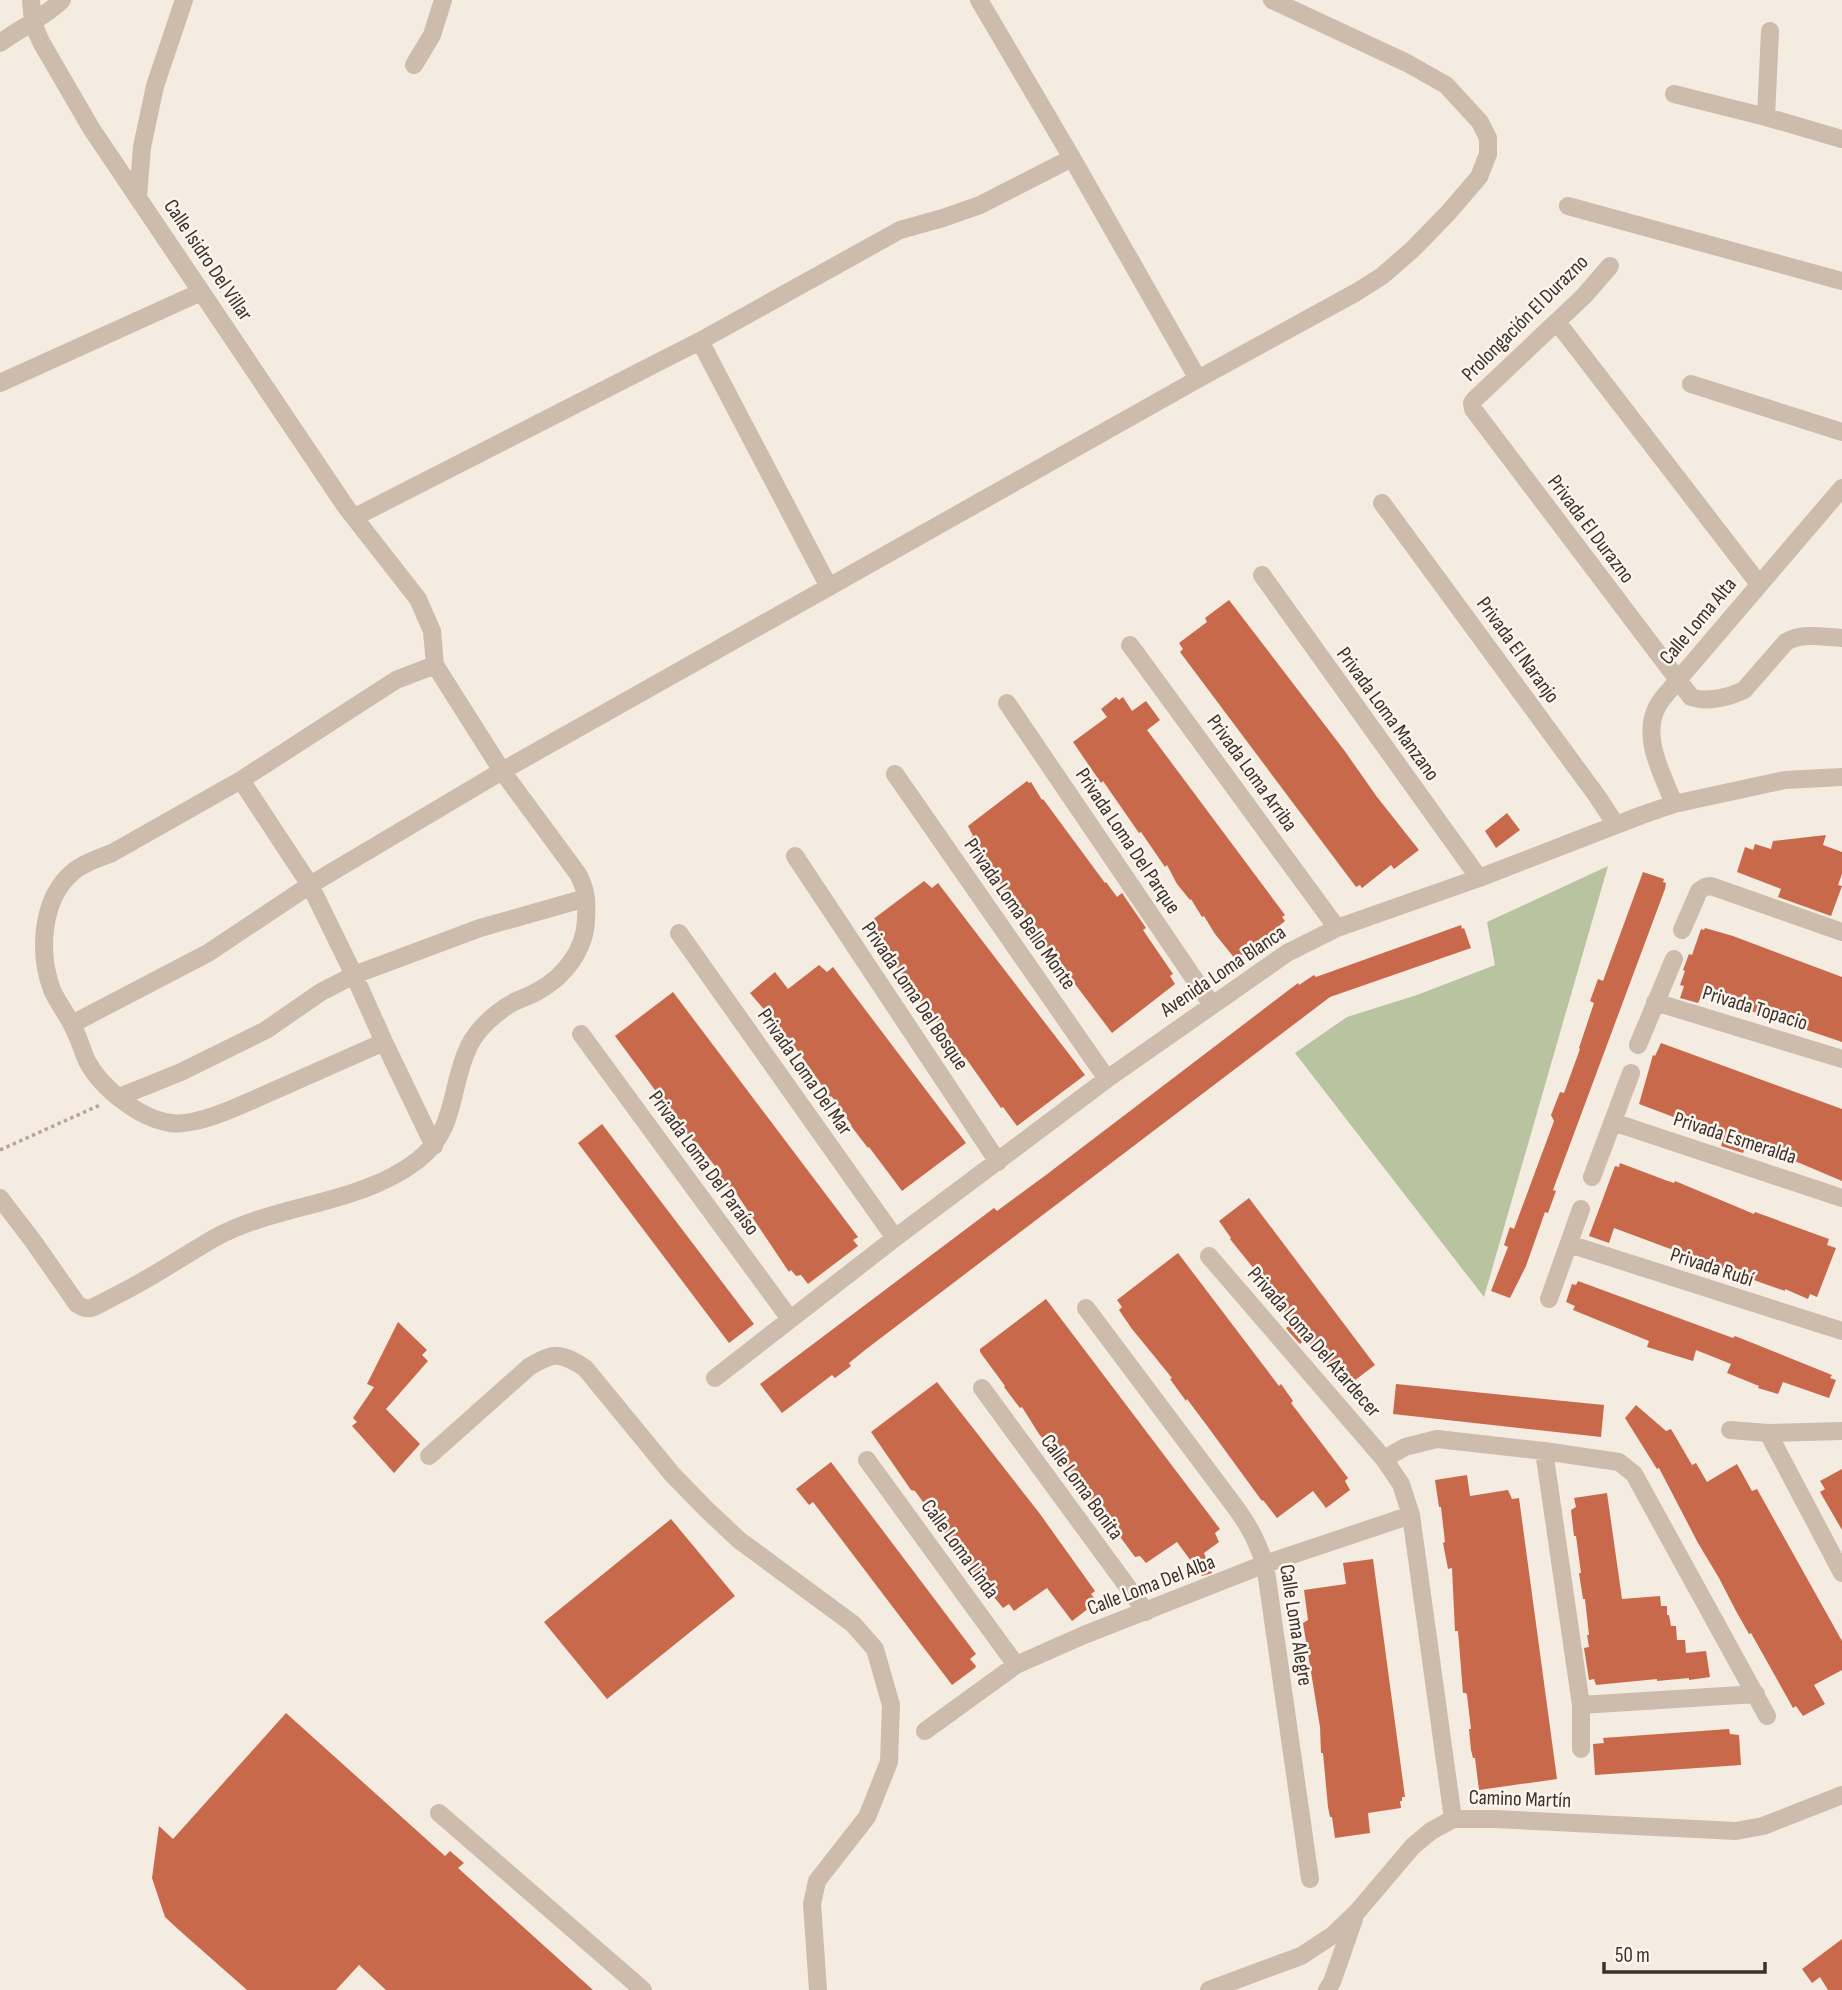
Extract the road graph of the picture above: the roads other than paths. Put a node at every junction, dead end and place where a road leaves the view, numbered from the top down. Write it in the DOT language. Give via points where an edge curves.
graph roads {
  1 [pos="31,0"];
  2 [pos="62,0"];
  3 [pos="184,0"];
  4 [pos="443,0"];
  5 [pos="979,0"];
  6 [pos="1272,0"];
  7 [pos="33,23"];
  8 [pos="1770,31"];
  9 [pos="0,43"];
  10 [pos="414,65"];
  11 [pos="1674,94"];
  12 [pos="1766,117"];
  13 [pos="1842,139"];
  14 [pos="1072,158"];
  15 [pos="138,197"];
  16 [pos="1567,206"];
  17 [pos="1610,266"];
  18 [pos="1842,281"];
  19 [pos="201,292"];
  20 [pos="1557,323"];
  21 [pos="700,341"];
  22 [pos="1198,379"];
  23 [pos="0,383"];
  24 [pos="1691,384"];
  25 [pos="1472,403"];
  26 [pos="1842,432"];
  27 [pos="1842,488"];
  28 [pos="1382,503"];
  29 [pos="355,517"];
  30 [pos="1262,575"];
  31 [pos="1759,584"];
  32 [pos="829,587"];
  33 [pos="1842,638"];
  34 [pos="1130,645"];
  35 [pos="435,665"];
  36 [pos="1678,680"];
  37 [pos="1007,704"];
  38 [pos="502,771"];
  39 [pos="895,774"];
  40 [pos="1842,777"];
  41 [pos="241,780"];
  42 [pos="1674,804"];
  43 [pos="1616,825"];
  44 [pos="795,856"];
  45 [pos="1479,878"];
  46 [pos="310,885"];
  47 [pos="586,898"];
  48 [pos="1337,928"];
  49 [pos="1682,930"];
  50 [pos="1842,932"];
  51 [pos="678,933"];
  52 [pos="1674,959"];
  53 [pos="354,975"];
  54 [pos="1655,1002"];
  55 [pos="1212,1005"];
  56 [pos="72,1024"];
  57 [pos="581,1034"];
  58 [pos="384,1042"];
  59 [pos="1638,1045"];
  60 [pos="1842,1059"];
  61 [pos="1631,1073"];
  62 [pos="1107,1079"];
  63 [pos="118,1097"];
  64 [pos="1613,1122"];
  65 [pos="434,1146"];
  66 [pos="998,1161"];
  67 [pos="1592,1177"];
  68 [pos="0,1198"];
  69 [pos="1842,1198"];
  70 [pos="1581,1209"];
  71 [pos="895,1238"];
  72 [pos="1569,1244"];
  73 [pos="1209,1256"];
  74 [pos="1549,1299"];
  75 [pos="1086,1308"];
  76 [pos="790,1319"];
  77 [pos="1842,1331"];
  78 [pos="715,1378"];
  79 [pos="982,1388"];
  80 [pos="1730,1430"];
  81 [pos="1842,1431"];
  82 [pos="1768,1433"];
  83 [pos="1544,1451"];
  84 [pos="429,1456"];
  85 [pos="1384,1459"];
  86 [pos="867,1460"];
  87 [pos="1411,1515"];
  88 [pos="1265,1564"];
  89 [pos="1842,1573"];
  90 [pos="1146,1612"];
  91 [pos="1016,1665"];
  92 [pos="1756,1694"];
  93 [pos="1581,1705"];
  94 [pos="1767,1716"];
  95 [pos="925,1731"];
  96 [pos="1581,1749"];
  97 [pos="1842,1795"];
  98 [pos="439,1813"];
  99 [pos="1453,1819"];
  100 [pos="1310,1879"];
  101 [pos="1357,1912"];
  102 [pos="1330,1987"];
  103 [pos="643,1990"];
  104 [pos="818,1990"];
  105 [pos="1209,1990"];
  1 -- 7 [label="street"];
  2 -- 7 [label="street"];
  3 -- 15 [label="street" via="155,86 142,147"];
  4 -- 10 [label="street" via="432,34"];
  5 -- 14 [label="street"];
  6 -- 22 [label="street" via="1446,85 1480,122 1488,138 1488,155 1479,177 1448,214 1382,276"];
  7 -- 9 [label="street"];
  7 -- 15 [label="street, Calle Isidro Del Villar" via="91,128"];
  8 -- 12 [label="street"];
  11 -- 12 [label="street"];
  12 -- 13 [label="street"];
  14 -- 21 [label="street" via="981,205 900,230"];
  14 -- 22 [label="street"];
  15 -- 19 [label="street, Calle Isidro Del Villar"];
  16 -- 18 [label="street"];
  17 -- 20 [label="street, Prolongación El Durazno"];
  19 -- 23 [label="street"];
  19 -- 29 [label="street, Calle Isidro Del Villar"];
  20 -- 25 [label="street, Prolongación El Durazno"];
  20 -- 31 [label="street"];
  21 -- 29 [label="street"];
  21 -- 32 [label="street"];
  22 -- 32 [label="street"];
  24 -- 26 [label="street"];
  25 -- 36 [label="street, Privada El Durazno"];
  27 -- 31 [label="street, Calle Loma Alta"];
  28 -- 43 [label="street, Privada El Naranjo"];
  29 -- 35 [label="street, Calle Isidro Del Villar" via="418,599 432,631"];
  30 -- 45 [label="street, Privada Loma Manzano"];
  31 -- 36 [label="street, Calle Loma Alta"];
  32 -- 38 [label="street"];
  33 -- 36 [label="street, Privada El Durazno" via="1793,638 1735,695 1699,700"];
  34 -- 48 [label="street, Privada Loma Arriba"];
  35 -- 38 [label="street"];
  35 -- 41 [label="street" via="396,680"];
  36 -- 42 [label="street, Calle Loma Alta" via="1657,707 1651,729"];
  37 -- 55 [label="street, Privada Loma Del Parque"];
  38 -- 46 [label="street"];
  38 -- 47 [label="street" via="578,874"];
  39 -- 62 [label="street, Privada Loma Bello Monte"];
  40 -- 42 [label="street, Avenida Loma Blanca" via="1785,780"];
  41 -- 46 [label="street"];
  41 -- 56 [label="street" via="74,871 58,888 49,907 45,957 51,987"];
  42 -- 43 [label="street, Avenida Loma Blanca"];
  43 -- 45 [label="street, Avenida Loma Blanca"];
  44 -- 66 [label="street, Privada Loma Del Bosque"];
  45 -- 48 [label="street, Avenida Loma Blanca"];
  46 -- 53 [label="street"];
  46 -- 56 [label="street" via="208,953"];
  47 -- 53 [label="street" via="481,928"];
  47 -- 65 [label="street" via="582,944 569,965 539,991 495,1015 469,1046"];
  48 -- 55 [label="street, Avenida Loma Blanca" via="1287,953"];
  49 -- 50 [label="street" via="1699,891 1711,886"];
  51 -- 71 [label="street, Privada Loma Del Mar"];
  52 -- 54 [label="street"];
  53 -- 58 [label="street"];
  53 -- 63 [label="street" via="266,1030"];
  54 -- 59 [label="street"];
  54 -- 60 [label="street, Privada Topacio"];
  55 -- 62 [label="street, Avenida Loma Blanca"];
  56 -- 63 [label="street" via="96,1076"];
  57 -- 76 [label="street, Privada Loma Del Paraíso"];
  58 -- 63 [label="street" via="190,1122 160,1120"];
  58 -- 65 [label="street"];
  61 -- 64 [label="street"];
  62 -- 66 [label="street, Avenida Loma Blanca"];
  64 -- 67 [label="street"];
  64 -- 69 [label="street, Privada Esmeralda"];
  65 -- 68 [label="street" via="416,1161 357,1191 267,1216 214,1238 89,1308 77,1304"];
  66 -- 71 [label="street, Avenida Loma Blanca"];
  70 -- 72 [label="street"];
  71 -- 76 [label="street, Avenida Loma Blanca"];
  72 -- 74 [label="street"];
  72 -- 77 [label="street, Privada Rubí"];
  73 -- 85 [label="street, Privada Loma Del Atardecer"];
  75 -- 88 [label="street, Calle Loma Alegre" via="1252,1530"];
  76 -- 78 [label="street, Avenida Loma Blanca"];
  79 -- 90 [label="street, Calle Loma Bonita"];
  80 -- 82 [label="street"];
  81 -- 82 [label="street"];
  82 -- 89 [label="street"];
  83 -- 85 [label="street" via="1437,1439 1405,1447"];
  83 -- 92 [label="street" via="1619,1462 1634,1474"];
  83 -- 93 [label="street"];
  84 -- 104 [label="street" via="529,1367 556,1354 568,1357 584,1368 672,1474 738,1540 853,1624 875,1649 891,1705 889,1762 867,1817 817,1881 812,1904"];
  85 -- 87 [label="street, Privada Loma Del Atardecer" via="1401,1484"];
  86 -- 91 [label="street, Calle Loma Linda"];
  87 -- 88 [label="street, Calle Loma Del Alba"];
  87 -- 99 [label="street, Privada Loma Del Atardecer"];
  88 -- 90 [label="street, Calle Loma Del Alba"];
  88 -- 100 [label="street, Calle Loma Alegre"];
  90 -- 91 [label="street, Calle Loma Del Alba"];
  91 -- 95 [label="street, Calle Loma Del Alba"];
  92 -- 93 [label="street"];
  92 -- 94 [label="street"];
  93 -- 96 [label="street"];
  97 -- 99 [label="street, Camino Martín" via="1763,1826 1736,1831"];
  98 -- 103 [label="street"];
  99 -- 101 [label="street, Camino Martín" via="1413,1846"];
  101 -- 102 [label="street"];
  101 -- 105 [label="street, Camino Martín" via="1334,1935 1301,1956"];
}
